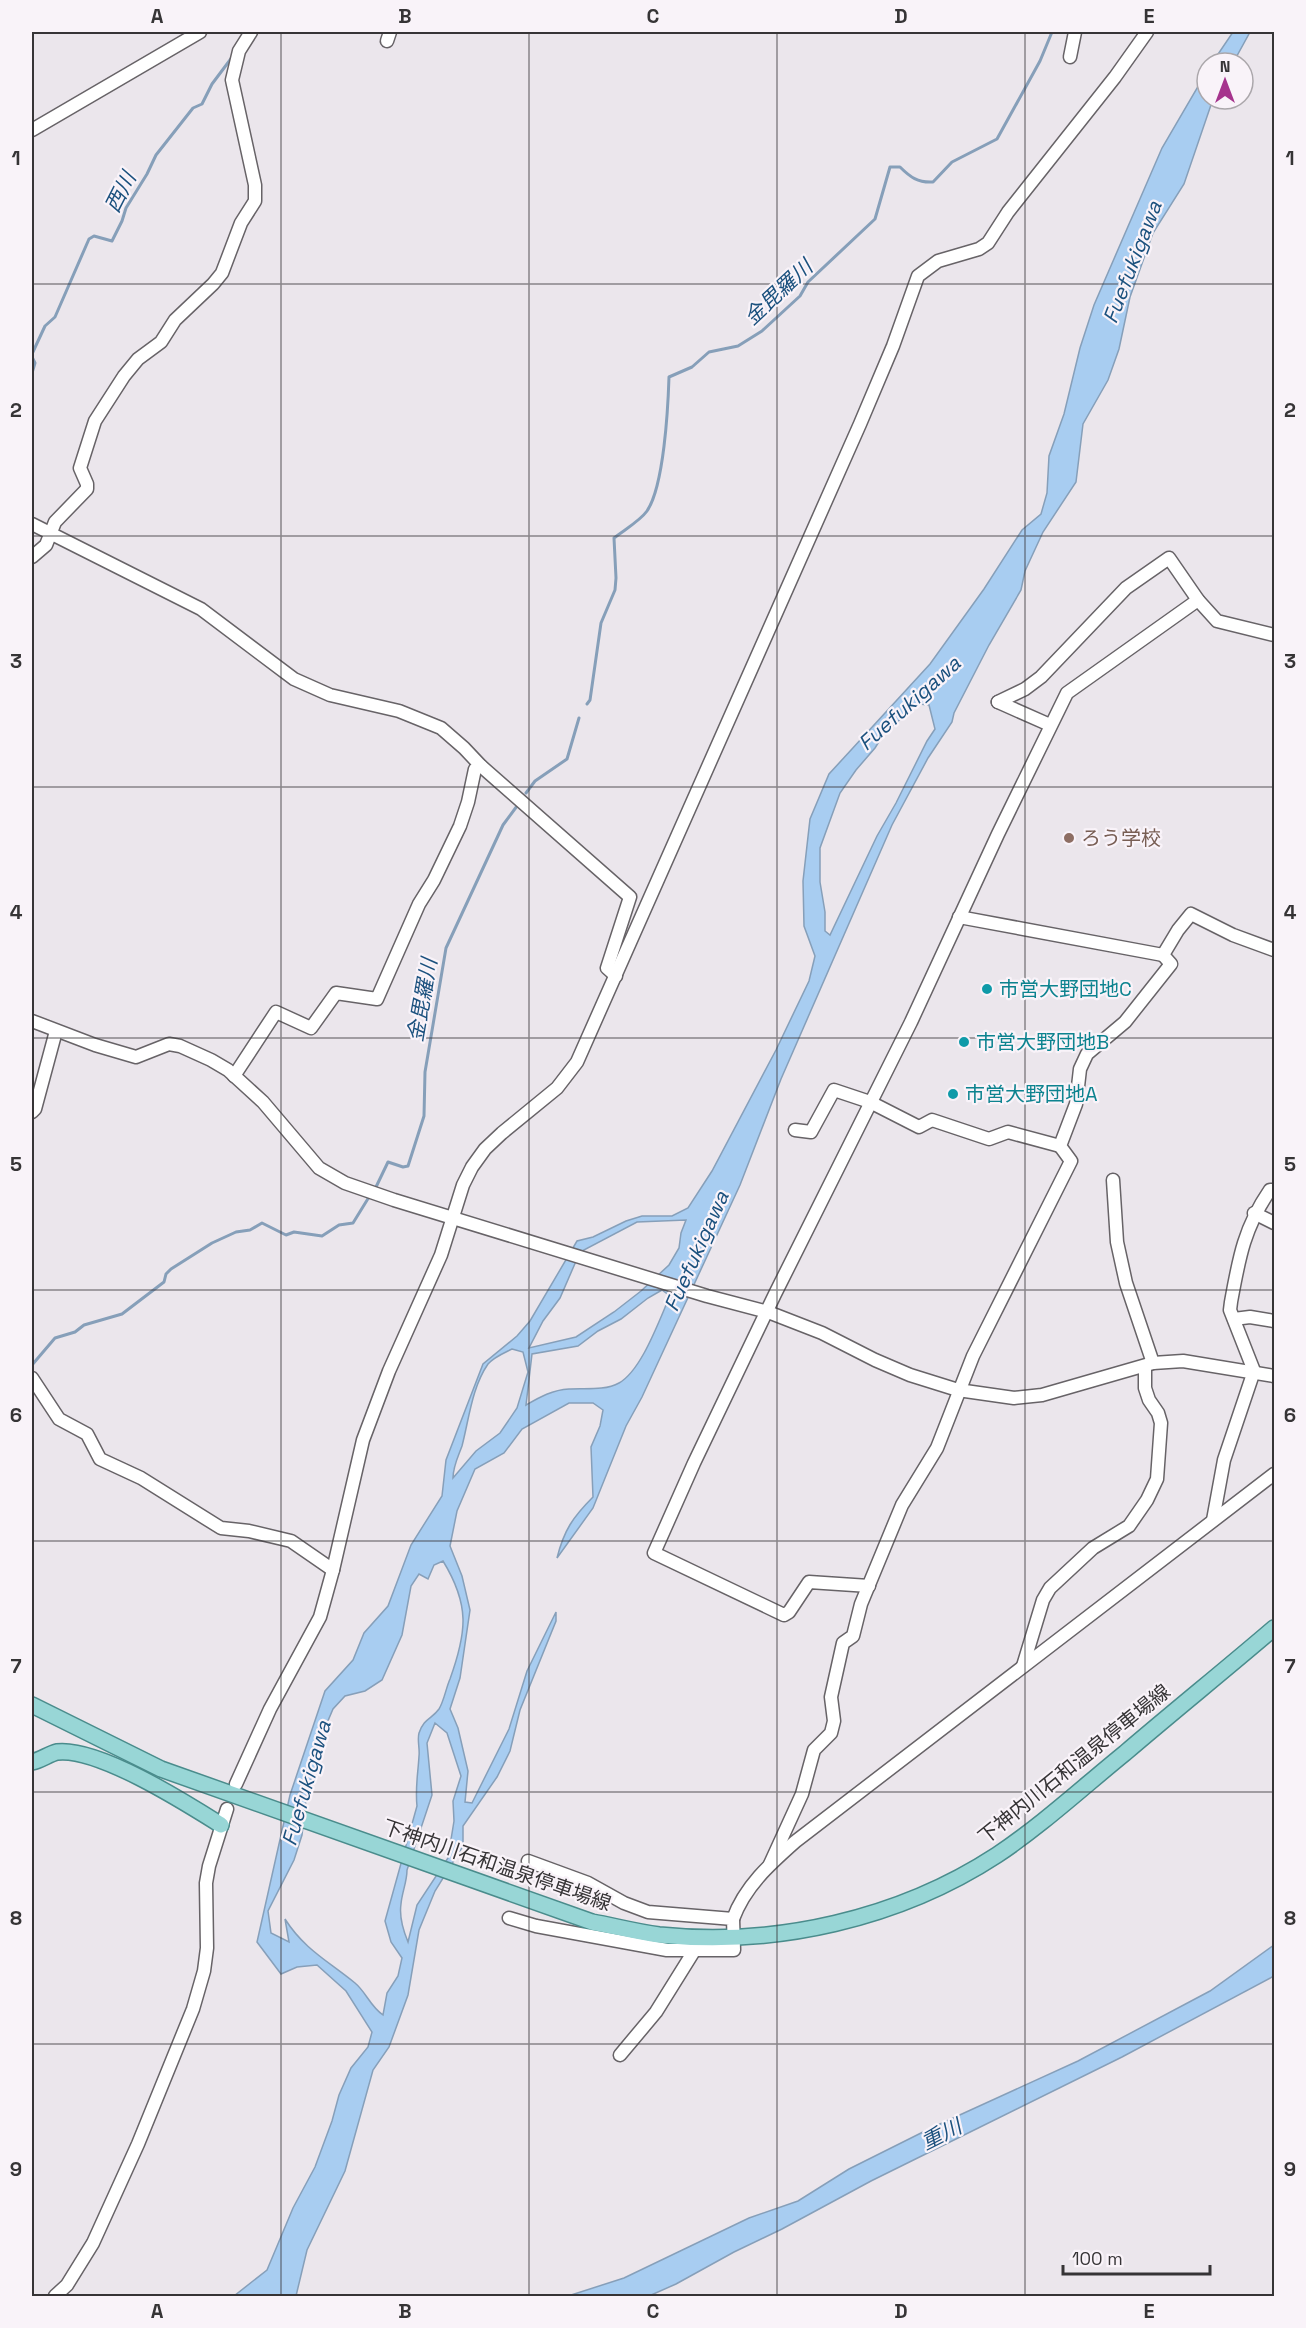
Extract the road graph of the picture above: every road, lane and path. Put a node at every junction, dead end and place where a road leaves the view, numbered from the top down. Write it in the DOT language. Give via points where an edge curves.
graph roads {
  1 [pos="200,32"];
  2 [pos="250,32"];
  3 [pos="1075,32"];
  4 [pos="1147,32"];
  5 [pos="1070,57"];
  6 [pos="32,130"];
  7 [pos="32,524"];
  8 [pos="50,534"];
  9 [pos="32,557"];
  10 [pos="1198,600"];
  11 [pos="1275,635"];
  12 [pos="1050,725"];
  13 [pos="481,766"];
  14 [pos="959,917"];
  15 [pos="1275,950"];
  16 [pos="1164,955"];
  17 [pos="616,976"];
  18 [pos="32,1021"];
  19 [pos="56,1031"];
  20 [pos="234,1076"];
  21 [pos="870,1102"];
  22 [pos="32,1112"];
  23 [pos="795,1130"];
  24 [pos="1060,1146"];
  25 [pos="1113,1180"];
  26 [pos="1275,1190"];
  27 [pos="1254,1213"];
  28 [pos="454,1217"];
  29 [pos="1275,1223"];
  30 [pos="768,1312"];
  31 [pos="1234,1319"];
  32 [pos="1275,1321"];
  33 [pos="1149,1364"];
  34 [pos="1254,1371"];
  35 [pos="1275,1376"];
  36 [pos="32,1378"];
  37 [pos="958,1390"];
  38 [pos="1275,1474"];
  39 [pos="1213,1520"];
  40 [pos="333,1570"];
  41 [pos="869,1586"];
  42 [pos="1275,1628"];
  43 [pos="1023,1666"];
  44 [pos="32,1705"];
  45 [pos="32,1762"];
  46 [pos="236,1784"];
  47 [pos="227,1809"];
  48 [pos="221,1825"];
  49 [pos="528,1861"];
  50 [pos="770,1864"];
  51 [pos="509,1918"];
  52 [pos="733,1919"];
  53 [pos="734,1936"];
  54 [pos="694,1952"];
  55 [pos="620,2055"];
  56 [pos="55,2296"];
  1 -- 6 [label="street"];
  2 -- 8 [label="street" via="239,51 232,80 255,201 241,223 222,273 175,320 161,342 138,359 95,421 80,468 87,489 55,522"];
  3 -- 5 [label="street"];
  4 -- 17 [label="street" via="988,243 938,261 918,276 860,424"];
  7 -- 8 [label="street"];
  8 -- 9 [label="street" via="46,545"];
  8 -- 13 [label="street" via="201,609 294,679 330,695 399,711 441,728"];
  10 -- 11 [label="street" via="1217,621"];
  10 -- 12 [label="street" via="1067,693"];
  10 -- 12 [label="street" via="1169,558 1126,588 1041,677 998,702"];
  12 -- 14 [label="street"];
  13 -- 17 [label="street" via="630,897 607,968"];
  13 -- 20 [label="street" via="475,769 460,826 419,904 378,999 336,993 311,1028 276,1012"];
  14 -- 16 [label="street"];
  14 -- 21 [label="street"];
  15 -- 16 [label="street" via="1191,914"];
  16 -- 24 [label="street" via="1171,964 1125,1022 1087,1054 1080,1068 1076,1104"];
  17 -- 28 [label="street" via="577,1062 557,1088 485,1149 463,1185"];
  18 -- 19 [label="street"];
  19 -- 20 [label="street" via="136,1057 169,1044 180,1046 212,1060"];
  19 -- 22 [label="street"];
  20 -- 28 [label="street" via="263,1102 319,1168 345,1183"];
  21 -- 23 [label="street" via="834,1090 810,1132"];
  21 -- 24 [label="street" via="919,1127 932,1120 989,1139 1008,1132"];
  21 -- 30 [label="street"];
  24 -- 37 [label="street" via="1071,1161"];
  25 -- 33 [label="street" via="1116,1242"];
  26 -- 27 [label="street" via="1270,1190"];
  27 -- 29 [label="street"];
  27 -- 31 [label="street" via="1242,1245 1231,1302"];
  28 -- 30 [label="street"];
  28 -- 40 [label="street" via="363,1440"];
  30 -- 37 [label="street" via="910,1375"];
  30 -- 41 [label="street" via="654,1553 784,1615 809,1582"];
  31 -- 32 [label="street"];
  31 -- 34 [label="street"];
  33 -- 34 [label="street" via="1183,1361"];
  33 -- 37 [label="street" via="1042,1395 1014,1398"];
  33 -- 43 [label="street" via="1145,1388 1161,1423 1157,1479 1129,1526 1093,1548 1050,1588"];
  34 -- 35 [label="street"];
  34 -- 39 [label="street" via="1224,1460"];
  36 -- 40 [label="street" via="59,1419 87,1434 100,1459 141,1478 222,1528 291,1541"];
  37 -- 41 [label="street" via="937,1448 902,1505"];
  38 -- 39 [label="street"];
  39 -- 43 [label="street"];
  40 -- 46 [label="street" via="320,1617 270,1709"];
  41 -- 50 [label="street" via="853,1636 843,1643 837,1660 831,1733 814,1750 802,1794"];
  42 -- 53 [label="main road, 下神内川石和温泉停車場線" via="997,1855 928,1892 852,1919 778,1934"];
  43 -- 50 [label="street" via="829,1814"];
  44 -- 53 [label="main road, 下神内川石和温泉停車場線" via="161,1769 486,1886 603,1924 658,1935"];
  45 -- 48 [label="main road" via="57,1752 87,1754 167,1791"];
  47 -- 48 [label="street"];
  48 -- 56 [label="street" via="206,1883 207,1948 194,2008 113,2201 82,2262"];
  49 -- 52 [label="street" via="588,1883 648,1912"];
  50 -- 52 [label="street" via="749,1887"];
  51 -- 54 [label="street"];
  52 -- 53 [label="street"];
  53 -- 54 [label="street" via="734,1950"];
  54 -- 55 [label="street" via="656,2012"];
}
